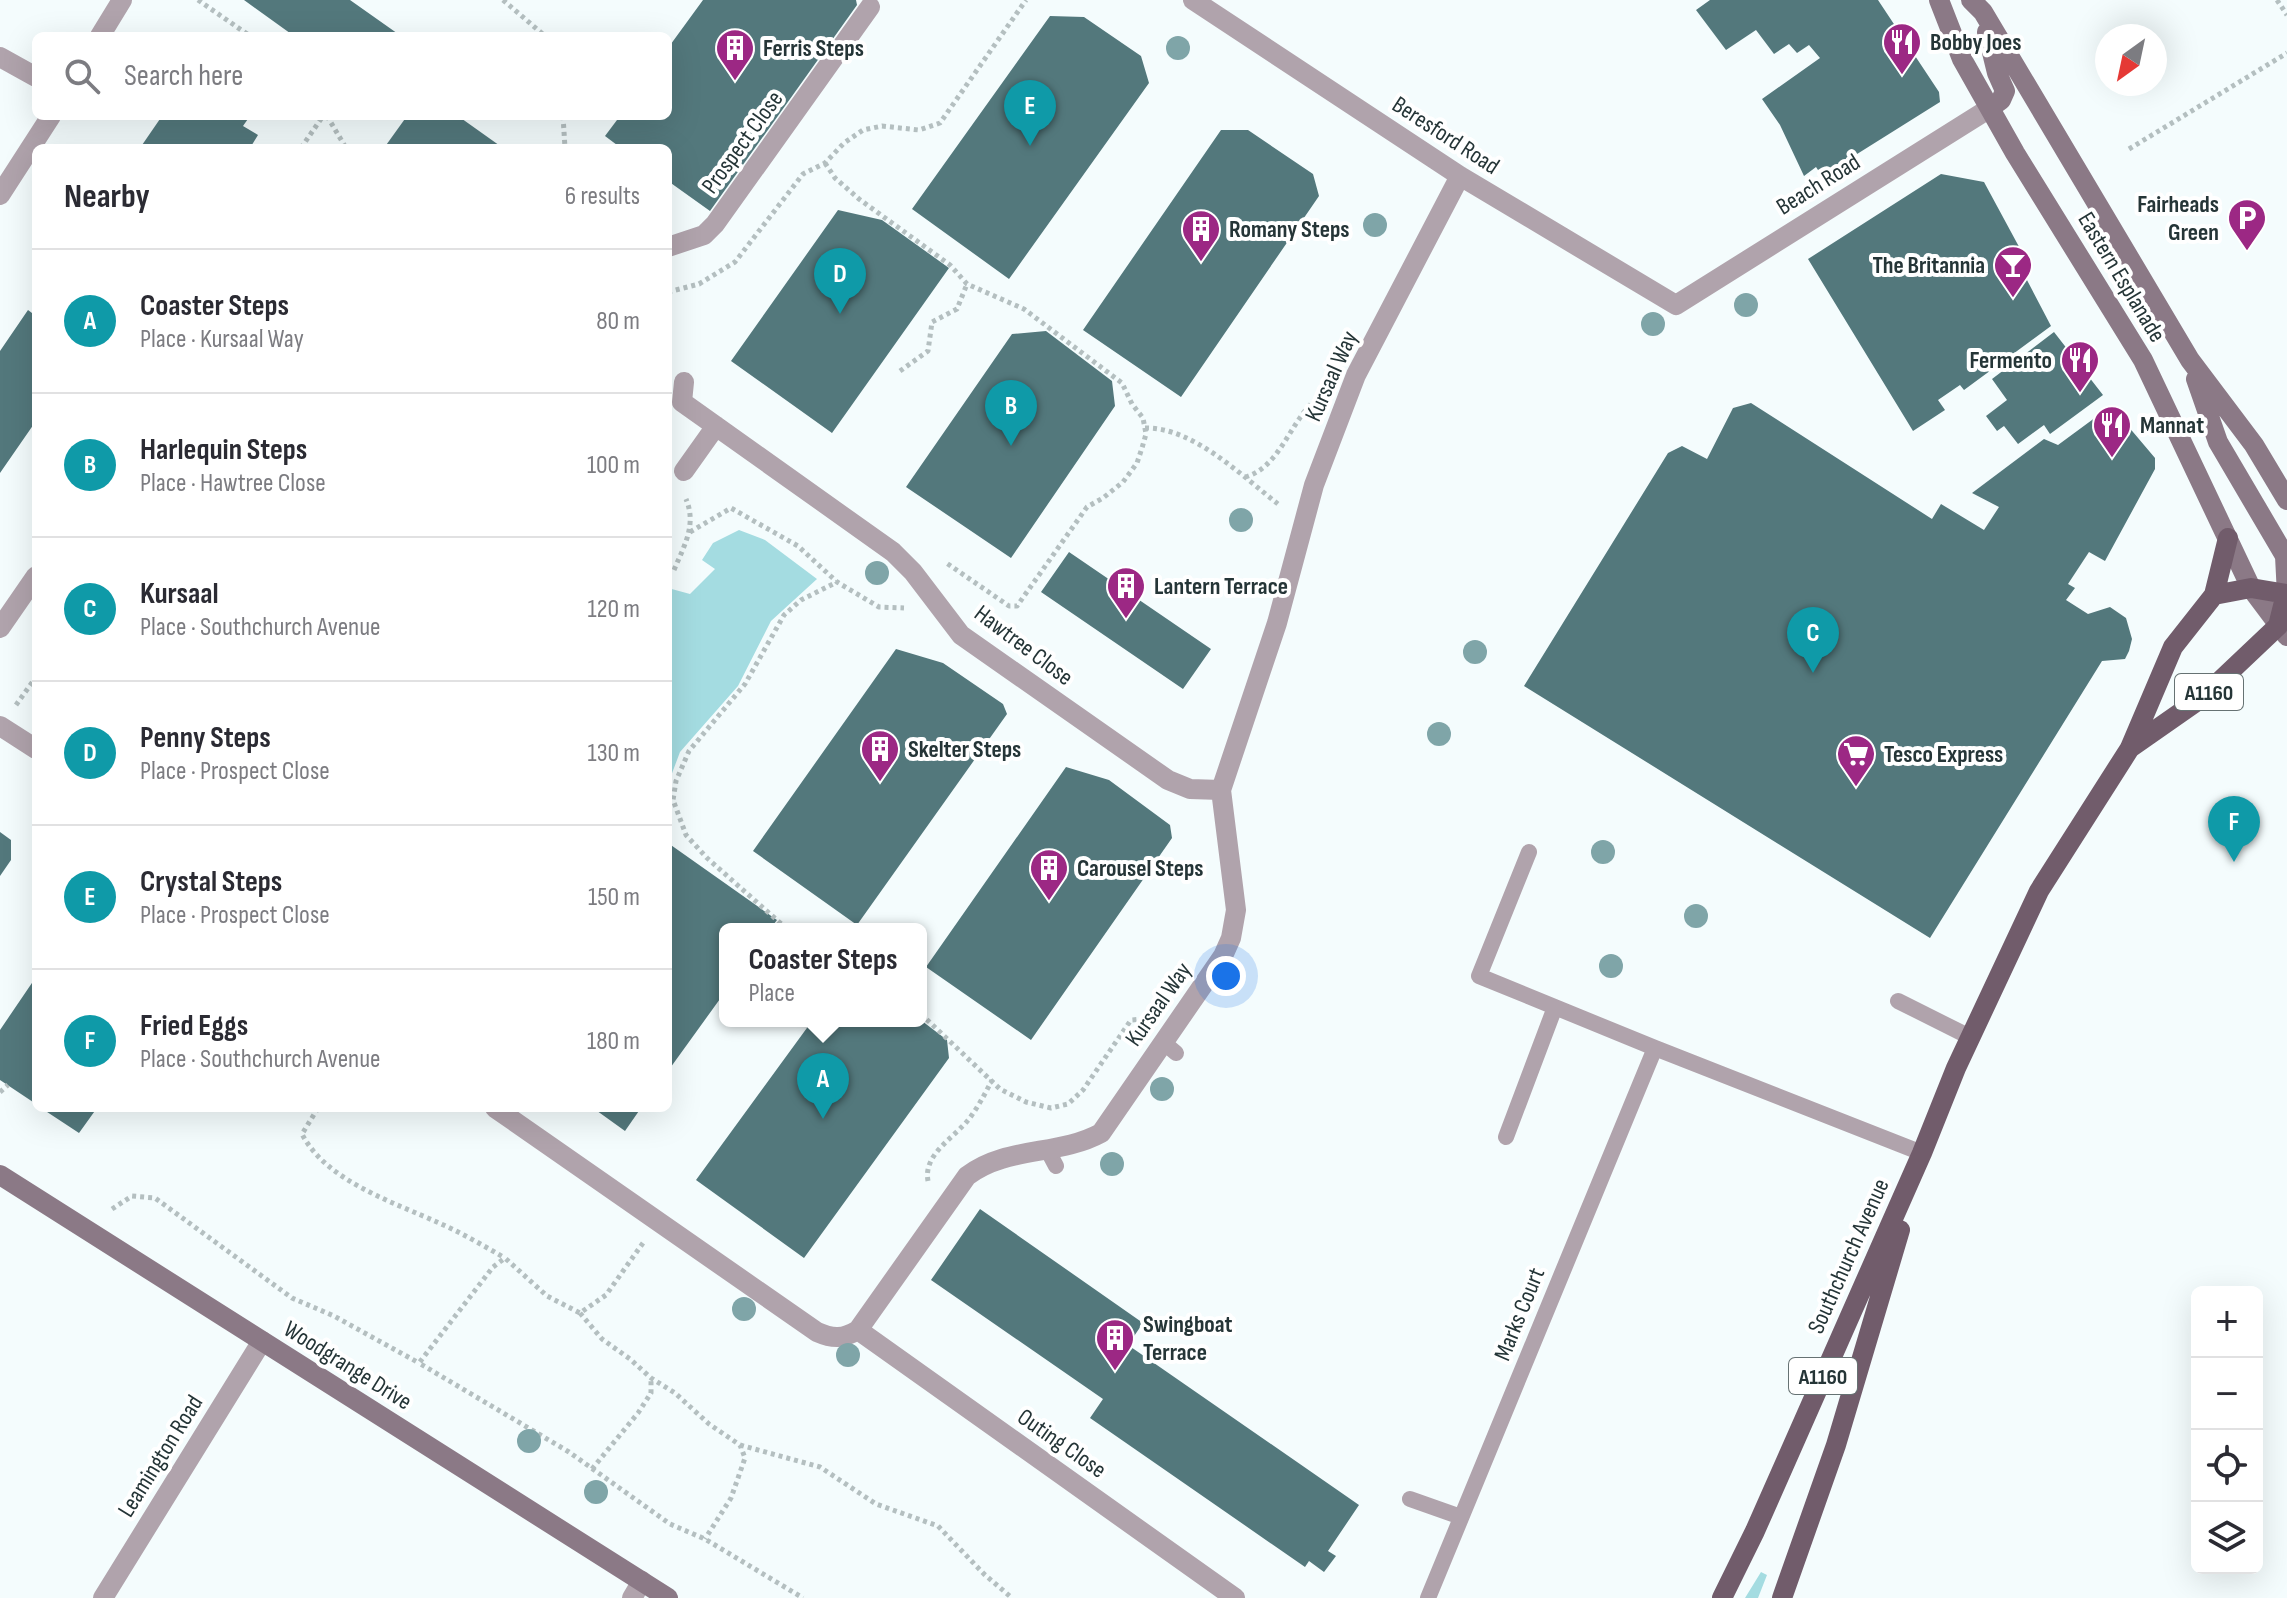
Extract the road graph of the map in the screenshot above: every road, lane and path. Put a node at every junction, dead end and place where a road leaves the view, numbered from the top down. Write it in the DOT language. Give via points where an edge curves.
graph roads {
  1 [pos="122,0"];
  2 [pos="198,0"];
  3 [pos="503,0"];
  4 [pos="1026,0"];
  5 [pos="1193,0"];
  6 [pos="1939,0"];
  7 [pos="2277,0"];
  8 [pos="1977,6"];
  9 [pos="870,7"];
  10 [pos="2287,15"];
  11 [pos="102,32"];
  12 [pos="244,32"];
  13 [pos="540,32"];
  14 [pos="2287,53"];
  15 [pos="0,57"];
  16 [pos="32,75"];
  17 [pos="1990,108"];
  18 [pos="48,120"];
  19 [pos="322,120"];
  20 [pos="328,120"];
  21 [pos="563,120"];
  22 [pos="33,144"];
  23 [pos="304,144"];
  24 [pos="343,144"];
  25 [pos="565,144"];
  26 [pos="32,145"];
  27 [pos="2129,149"];
  28 [pos="825,163"];
  29 [pos="1460,176"];
  30 [pos="0,195"];
  31 [pos="672,246"];
  32 [pos="967,284"];
  33 [pos="672,291"];
  34 [pos="1676,305"];
  35 [pos="2190,360"];
  36 [pos="900,371"];
  37 [pos="684,382"];
  38 [pos="1324,402"];
  39 [pos="716,426"];
  40 [pos="1145,428"];
  41 [pos="684,471"];
  42 [pos="1244,478"];
  43 [pos="682,493"];
  44 [pos="2287,500"];
  45 [pos="1289,512"];
  46 [pos="690,532"];
  47 [pos="2228,538"];
  48 [pos="944,562"];
  49 [pos="674,570"];
  50 [pos="32,582"];
  51 [pos="837,582"];
  52 [pos="2251,588"];
  53 [pos="2286,594"];
  54 [pos="2214,595"];
  55 [pos="941,609"];
  56 [pos="0,628"];
  57 [pos="2283,631"];
  58 [pos="0,726"];
  59 [pos="32,746"];
  60 [pos="2130,748"];
  61 [pos="1221,790"];
  62 [pos="672,793"];
  63 [pos="672,804"];
  64 [pos="1529,852"];
  65 [pos="780,923"];
  66 [pos="1898,1001"];
  67 [pos="1555,1007"];
  68 [pos="927,1020"];
  69 [pos="1970,1037"];
  70 [pos="1169,1043"];
  71 [pos="1655,1048"];
  72 [pos="992,1080"];
  73 [pos="8,1085"];
  74 [pos="0,1092"];
  75 [pos="316,1112"];
  76 [pos="501,1112"];
  77 [pos="1506,1137"];
  78 [pos="1922,1153"];
  79 [pos="0,1175"];
  80 [pos="112,1209"];
  81 [pos="939,1215"];
  82 [pos="659,1222"];
  83 [pos="505,1258"];
  84 [pos="580,1313"];
  85 [pos="858,1330"];
  86 [pos="262,1341"];
  87 [pos="419,1363"];
  88 [pos="651,1378"];
  89 [pos="740,1445"];
  90 [pos="592,1469"];
  91 [pos="1410,1499"];
  92 [pos="1461,1517"];
  93 [pos="705,1539"];
  94 [pos="637,1590"];
  95 [pos="103,1598"];
  96 [pos="668,1598"];
  97 [pos="803,1598"];
  98 [pos="1012,1598"];
  99 [pos="1235,1598"];
  100 [pos="1428,1598"];
  101 [pos="1722,1598"];
  102 [pos="1782,1598"];
  1 -- 11 [label="street"];
  2 -- 12 [label="path"];
  3 -- 13 [label="path"];
  4 -- 28 [label="path" via="940,123 919,130 863,130"];
  5 -- 29 [label="street, Beresford Road"];
  6 -- 17 [label="main road, Eastern Esplanade" via="1962,59"];
  7 -- 10 [label="path"];
  8 -- 17 [label="main road" via="2005,91"];
  8 -- 35 [label="main road, Eastern Esplanade"];
  9 -- 31 [label="street, Prospect Close" via="715,224 704,235"];
  14 -- 27 [label="path"];
  15 -- 16 [label="street"];
  17 -- 34 [label="street, Beach Road"];
  17 -- 47 [label="main road, Eastern Esplanade" via="2143,360"];
  18 -- 22 [label="street"];
  19 -- 23 [label="path"];
  20 -- 24 [label="path"];
  21 -- 25 [label="path"];
  26 -- 30 [label="street"];
  28 -- 32 [label="path" via="859,199 950,265"];
  28 -- 33 [label="path" via="803,174 735,262 699,284"];
  29 -- 34 [label="street, Beresford Road"];
  29 -- 61 [label="street, Kursaal Way" via="1351,389 1314,485 1277,623"];
  32 -- 36 [label="path" via="957,309 932,322 928,351"];
  32 -- 40 [label="path" via="1024,309 1122,383"];
  35 -- 44 [label="main road, Eastern Esplanade" via="2254,445"];
  35 -- 53 [label="main road, Eastern Esplanade" via="2218,442 2285,556"];
  37 -- 39 [label="street, Hawtree Close" via="682,402"];
  38 -- 42 [label="path" via="1313,403 1299,417 1266,468"];
  39 -- 41 [label="street"];
  39 -- 55 [label="street, Hawtree Close" via="893,552"];
  40 -- 42 [label="path" via="1158,428 1207,450"];
  40 -- 48 [label="path" via="1137,463 1123,482 1087,507 1017,606 1009,606"];
  42 -- 45 [label="path"];
  43 -- 46 [label="path" via="692,516"];
  46 -- 49 [label="path"];
  46 -- 51 [label="path" via="731,508 798,546"];
  47 -- 52 [label="main road, Eastern Esplanade"];
  47 -- 54 [label="main road, Southchurch Avenue / A1160"];
  50 -- 56 [label="street"];
  51 -- 55 [label="path" via="879,607"];
  51 -- 62 [label="path" via="784,615 745,684 689,751"];
  52 -- 53 [label="main road"];
  52 -- 54 [label="main road"];
  52 -- 57 [label="main road, Eastern Esplanade"];
  53 -- 57 [label="main road"];
  54 -- 60 [label="main road, Southchurch Avenue / A1160" via="2173,647"];
  55 -- 61 [label="street, Hawtree Close" via="961,635 1168,780 1190,789"];
  57 -- 60 [label="main road, Southchurch Avenue / A1160"];
  58 -- 59 [label="street"];
  60 -- 69 [label="main road, Southchurch Avenue / A1160" via="2039,891"];
  61 -- 70 [label="street, Kursaal Way" via="1236,910 1231,938"];
  63 -- 65 [label="path" via="686,835"];
  64 -- 67 [label="lane" via="1479,976"];
  66 -- 69 [label="lane"];
  67 -- 71 [label="lane"];
  67 -- 77 [label="lane"];
  68 -- 72 [label="path"];
  69 -- 78 [label="main road, Southchurch Avenue / A1160"];
  70 -- 72 [label="path" via="1144,1019 1131,1020 1083,1090 1068,1104 1051,1108 1026,1102"];
  70 -- 81 [label="street, Kursaal Way" via="1120,1119 1052,1158 982,1164"];
  71 -- 78 [label="lane"];
  71 -- 92 [label="lane, Marks Court"];
  72 -- 81 [label="path" via="966,1123 929,1163 927,1174"];
  73 -- 74 [label="path"];
  75 -- 83 [label="path" via="302,1134 311,1152 393,1205"];
  76 -- 82 [label="street"];
  78 -- 101 [label="main road, Southchurch Avenue / A1160"];
  78 -- 102 [label="main road, Southchurch Avenue / A1160" via="1836,1445"];
  79 -- 86 [label="main road, Woodgrange Drive"];
  80 -- 87 [label="path" via="132,1196 155,1198 292,1298"];
  81 -- 85 [label="street, Kursaal Way"];
  82 -- 84 [label="path" via="606,1295"];
  82 -- 85 [label="street" via="817,1332 832,1338"];
  83 -- 84 [label="path" via="547,1296"];
  83 -- 87 [label="path"];
  84 -- 88 [label="path" via="602,1339"];
  85 -- 99 [label="street, Outing Close"];
  86 -- 94 [label="main road, Woodgrange Drive"];
  86 -- 95 [label="street, Leamington Road"];
  87 -- 90 [label="path"];
  88 -- 89 [label="path"];
  88 -- 90 [label="path" via="651,1393"];
  89 -- 93 [label="path" via="745,1458 731,1498"];
  89 -- 98 [label="path" via="820,1467 876,1504 938,1526"];
  90 -- 93 [label="path" via="670,1524"];
  91 -- 92 [label="lane"];
  92 -- 100 [label="lane, Marks Court"];
  93 -- 97 [label="path"];
  94 -- 96 [label="main road, Woodgrange Drive"];
}
